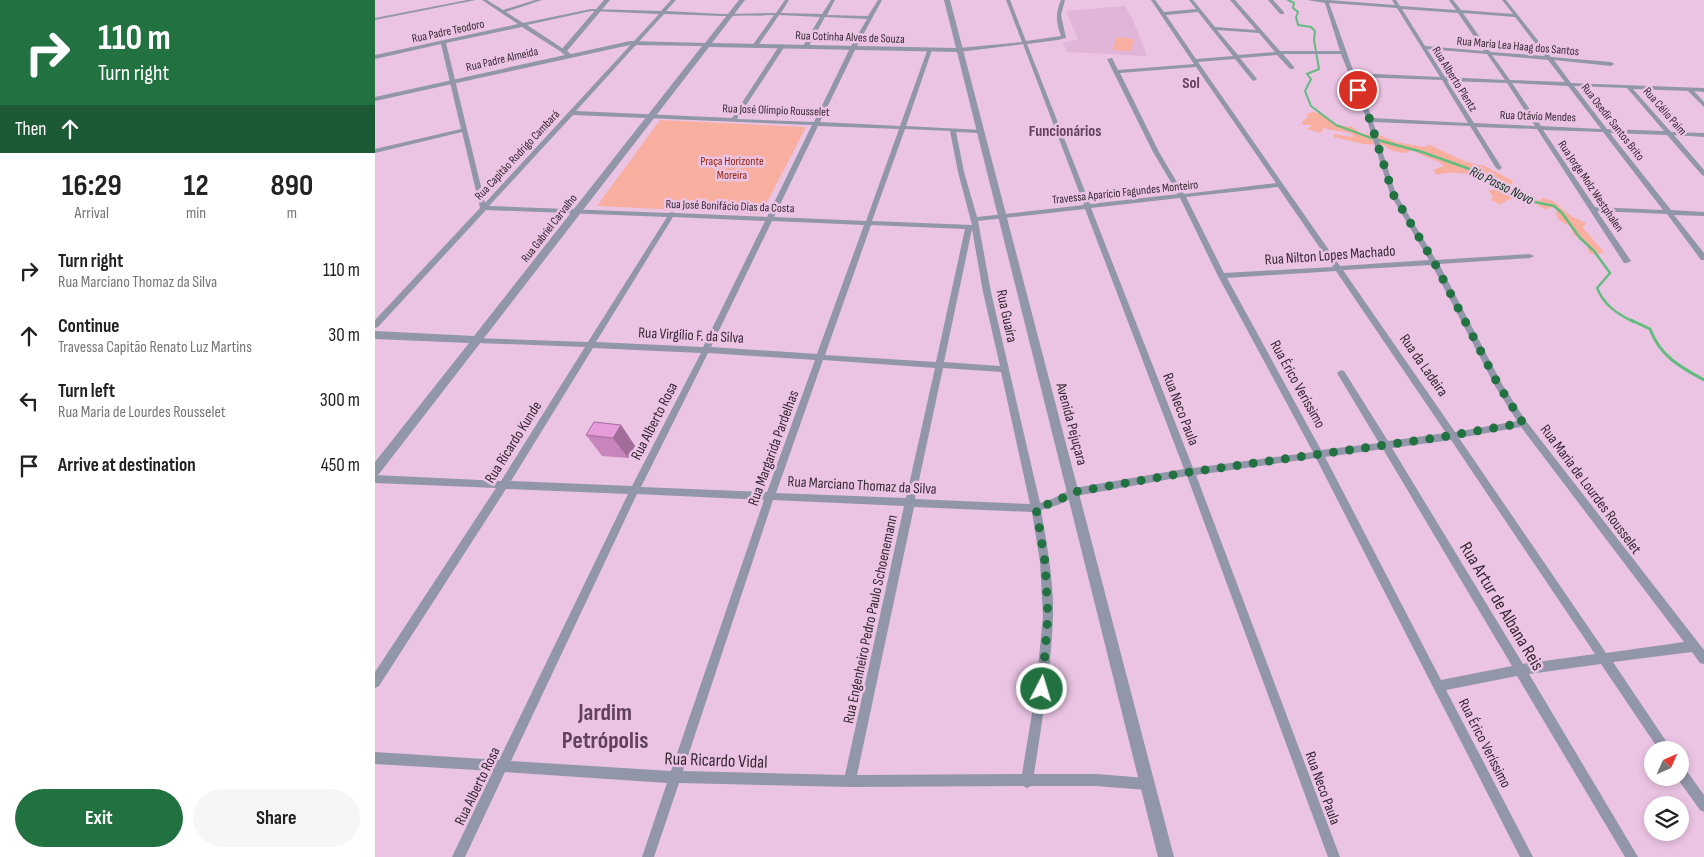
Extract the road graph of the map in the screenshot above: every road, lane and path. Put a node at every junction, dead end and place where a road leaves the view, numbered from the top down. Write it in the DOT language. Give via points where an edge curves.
graph roads {
  1 [pos="474,0"];
  2 [pos="484,0"];
  3 [pos="540,0"];
  4 [pos="607,0"];
  5 [pos="674,0"];
  6 [pos="742,0"];
  7 [pos="787,0"];
  8 [pos="833,0"];
  9 [pos="879,0"];
  10 [pos="947,0"];
  11 [pos="1008,0"];
  12 [pos="1063,0"];
  13 [pos="1153,0"];
  14 [pos="1191,0"];
  15 [pos="1231,0"];
  16 [pos="1270,0"];
  17 [pos="1309,0"];
  18 [pos="1394,0"];
  19 [pos="1451,0"];
  20 [pos="1504,0"];
  21 [pos="1326,1"];
  22 [pos="1399,8"];
  23 [pos="598,10"];
  24 [pos="1199,10"];
  25 [pos="503,12"];
  26 [pos="1459,12"];
  27 [pos="661,13"];
  28 [pos="1282,13"];
  29 [pos="777,14"];
  30 [pos="1162,14"];
  31 [pos="731,15"];
  32 [pos="824,16"];
  33 [pos="1516,16"];
  34 [pos="871,18"];
  35 [pos="375,19"];
  36 [pos="524,26"];
  37 [pos="1212,28"];
  38 [pos="1259,32"];
  39 [pos="1024,42"];
  40 [pos="443,43"];
  41 [pos="635,43"];
  42 [pos="706,46"];
  43 [pos="755,46"];
  44 [pos="782,46"];
  45 [pos="806,46"];
  46 [pos="1423,47"];
  47 [pos="853,48"];
  48 [pos="959,50"];
  49 [pos="563,51"];
  50 [pos="930,51"];
  51 [pos="1343,52"];
  52 [pos="1278,53"];
  53 [pos="1487,53"];
  54 [pos="570,56"];
  55 [pos="1235,56"];
  56 [pos="375,57"];
  57 [pos="1109,59"];
  58 [pos="1550,59"];
  59 [pos="1196,63"];
  60 [pos="1611,64"];
  61 [pos="1292,68"];
  62 [pos="1117,72"];
  63 [pos="1352,75"];
  64 [pos="1254,79"];
  65 [pos="1442,79"];
  66 [pos="1507,81"];
  67 [pos="452,82"];
  68 [pos="1569,83"];
  69 [pos="1628,86"];
  70 [pos="1689,90"];
  71 [pos="1704,90"];
  72 [pos="375,99"];
  73 [pos="1704,105"];
  74 [pos="572,113"];
  75 [pos="651,116"];
  76 [pos="734,119"];
  77 [pos="1370,120"];
  78 [pos="818,123"];
  79 [pos="1472,125"];
  80 [pos="903,128"];
  81 [pos="1538,128"];
  82 [pos="464,130"];
  83 [pos="953,130"];
  84 [pos="980,130"];
  85 [pos="1605,131"];
  86 [pos="1671,134"];
  87 [pos="1704,135"];
  88 [pos="375,151"];
  89 [pos="1499,168"];
  90 [pos="1704,174"];
  91 [pos="1279,186"];
  92 [pos="1183,197"];
  93 [pos="1087,207"];
  94 [pos="483,208"];
  95 [pos="1593,209"];
  96 [pos="577,211"];
  97 [pos="1670,212"];
  98 [pos="672,214"];
  99 [pos="1704,214"];
  100 [pos="1002,217"];
  101 [pos="770,218"];
  102 [pos="869,223"];
  103 [pos="973,225"];
  104 [pos="1530,256"];
  105 [pos="1704,258"];
  106 [pos="1627,261"];
  107 [pos="1434,262"];
  108 [pos="1338,269"];
  109 [pos="1222,276"];
  110 [pos="375,325"];
  111 [pos="375,335"];
  112 [pos="478,340"];
  113 [pos="589,345"];
  114 [pos="706,350"];
  115 [pos="821,357"];
  116 [pos="939,366"];
  117 [pos="1004,369"];
  118 [pos="1341,373"];
  119 [pos="1523,423"];
  120 [pos="1453,436"];
  121 [pos="1387,446"];
  122 [pos="1318,453"];
  123 [pos="375,470"];
  124 [pos="1190,472"];
  125 [pos="375,479"];
  126 [pos="503,486"];
  127 [pos="635,489"];
  128 [pos="1074,492"];
  129 [pos="770,496"];
  130 [pos="910,503"];
  131 [pos="1036,508"];
  132 [pos="1694,646"];
  133 [pos="1603,657"];
  134 [pos="1704,659"];
  135 [pos="1519,670"];
  136 [pos="375,682"];
  137 [pos="1438,686"];
  138 [pos="1660,741"];
  139 [pos="375,758"];
  140 [pos="502,766"];
  141 [pos="675,778"];
  142 [pos="850,782"];
  143 [pos="1027,782"];
  144 [pos="1147,784"];
  145 [pos="1689,784"];
  146 [pos="1704,806"];
  147 [pos="457,857"];
  148 [pos="648,857"];
  149 [pos="1166,857"];
  150 [pos="1334,857"];
  151 [pos="1527,857"];
  152 [pos="1632,857"];
  1 -- 35 [label="street"];
  2 -- 25 [label="street"];
  3 -- 25 [label="street"];
  4 -- 23 [label="street"];
  5 -- 27 [label="street, Rua Capitão Rodrigo Cambará"];
  6 -- 31 [label="street, Rua Gabriel Carvalho"];
  7 -- 29 [label="street"];
  8 -- 32 [label="street"];
  9 -- 34 [label="street, Rua Alberto Rosa"];
  10 -- 48 [label="street, Avenida Pejuçara"];
  11 -- 39 [label="street, Rua Neco Paula"];
  12 -- 39 [label="street, Rua Cotinha Alves de Souza" via="1057,18 1064,37"];
  13 -- 30 [label="street, Rua da Ladeira"];
  14 -- 24 [label="street"];
  15 -- 38 [label="street"];
  16 -- 28 [label="street"];
  17 -- 21 [label="street"];
  18 -- 22 [label="street, Rua Alberto Plentz"];
  19 -- 26 [label="street, Rua Jorge Molz Westphalen"];
  20 -- 33 [label="street, Rua Osedir Santos Brito"];
  21 -- 22 [label="street"];
  21 -- 51 [label="street, Rua Maria de Lourdes Rousselet"];
  22 -- 26 [label="street"];
  22 -- 46 [label="street, Rua Alberto Plentz"];
  23 -- 27 [label="street"];
  23 -- 36 [label="street"];
  23 -- 49 [label="street"];
  24 -- 30 [label="street"];
  24 -- 37 [label="street"];
  25 -- 36 [label="street"];
  26 -- 33 [label="street"];
  26 -- 53 [label="street, Rua Jorge Molz Westphalen"];
  27 -- 31 [label="street"];
  27 -- 41 [label="street, Rua Capitão Rodrigo Cambará"];
  29 -- 31 [label="street"];
  29 -- 32 [label="street"];
  29 -- 43 [label="street"];
  30 -- 59 [label="street, Rua da Ladeira"];
  31 -- 42 [label="street, Rua Gabriel Carvalho"];
  32 -- 34 [label="street"];
  32 -- 45 [label="street"];
  33 -- 58 [label="street, Rua Osedir Santos Brito"];
  34 -- 47 [label="street, Rua Alberto Rosa"];
  36 -- 40 [label="street, Rua Padre Teodoro"];
  36 -- 49 [label="street"];
  37 -- 38 [label="street"];
  37 -- 55 [label="street"];
  38 -- 52 [label="street"];
  39 -- 48 [label="street, Rua Cotinha Alves de Souza"];
  39 -- 93 [label="street, Rua Neco Paula"];
  40 -- 56 [label="street, Rua Padre Teodoro"];
  40 -- 67 [label="street"];
  41 -- 42 [label="street, Rua Cotinha Alves de Souza"];
  41 -- 54 [label="street, Rua Padre Almeida"];
  41 -- 74 [label="street, Rua Capitão Rodrigo Cambará"];
  42 -- 43 [label="street, Rua Cotinha Alves de Souza"];
  42 -- 75 [label="street, Rua Gabriel Carvalho"];
  43 -- 44 [label="street, Rua Cotinha Alves de Souza"];
  44 -- 45 [label="street, Rua Cotinha Alves de Souza"];
  44 -- 76 [label="street"];
  45 -- 47 [label="street, Rua Cotinha Alves de Souza"];
  46 -- 53 [label="street, Rua Maria Lea Haag dos Santos"];
  46 -- 65 [label="street, Rua Alberto Plentz"];
  47 -- 50 [label="street, Rua Cotinha Alves de Souza"];
  47 -- 78 [label="street, Rua Alberto Rosa"];
  48 -- 50 [label="street, Rua Cotinha Alves de Souza"];
  48 -- 84 [label="street, Avenida Pejuçara"];
  49 -- 54 [label="street"];
  50 -- 80 [label="street, Rua Margarida Pardelhas"];
  51 -- 52 [label="street"];
  51 -- 63 [label="street, Rua Maria de Lourdes Rousselet"];
  52 -- 55 [label="street"];
  52 -- 61 [label="street"];
  53 -- 58 [label="street, Rua Maria Lea Haag dos Santos"];
  53 -- 66 [label="street, Rua Jorge Molz Westphalen"];
  54 -- 67 [label="street, Rua Padre Almeida"];
  55 -- 59 [label="street"];
  55 -- 64 [label="street"];
  57 -- 62 [label="street, Rua Érico Veríssimo"];
  58 -- 60 [label="street, Rua Maria Lea Haag dos Santos"];
  58 -- 68 [label="street, Rua Osedir Santos Brito"];
  59 -- 62 [label="street"];
  59 -- 91 [label="street, Rua da Ladeira"];
  62 -- 92 [label="street, Rua Érico Veríssimo" via="1156,152"];
  63 -- 65 [label="street"];
  63 -- 77 [label="street, Rua Maria de Lourdes Rousselet"];
  65 -- 66 [label="street"];
  65 -- 79 [label="street, Rua Alberto Plentz"];
  66 -- 68 [label="street"];
  66 -- 81 [label="street, Rua Jorge Molz Westphalen"];
  67 -- 72 [label="street, Rua Padre Almeida"];
  67 -- 82 [label="street"];
  68 -- 69 [label="street"];
  68 -- 85 [label="street, Rua Osedir Santos Brito"];
  69 -- 70 [label="street"];
  69 -- 86 [label="street, Rua Célio Paim"];
  70 -- 71 [label="street"];
  70 -- 73 [label="street"];
  74 -- 75 [label="street, Rua José Olímpio Rousselet"];
  74 -- 94 [label="street, Rua Capitão Rodrigo Cambará"];
  75 -- 76 [label="street, Rua José Olímpio Rousselet"];
  75 -- 96 [label="street, Rua Gabriel Carvalho"];
  76 -- 78 [label="street, Rua José Olímpio Rousselet"];
  77 -- 79 [label="street, Rua Otávio Mendes"];
  77 -- 107 [label="street, Rua Maria de Lourdes Rousselet" via="1393,194"];
  78 -- 80 [label="street, Rua José Olímpio Rousselet"];
  78 -- 101 [label="street, Rua Alberto Rosa"];
  79 -- 81 [label="street, Rua Otávio Mendes"];
  79 -- 89 [label="street, Rua Alberto Plentz"];
  80 -- 83 [label="street, Rua José Olímpio Rousselet"];
  80 -- 102 [label="street, Rua Margarida Pardelhas"];
  81 -- 85 [label="street, Rua Otávio Mendes"];
  81 -- 95 [label="street, Rua Jorge Molz Westphalen"];
  82 -- 88 [label="street"];
  82 -- 94 [label="street"];
  83 -- 84 [label="street, Rua José Olímpio Rousselet"];
  83 -- 103 [label="street, Rua Guaíra"];
  84 -- 100 [label="street, Avenida Pejuçara"];
  85 -- 86 [label="street, Rua Otávio Mendes"];
  85 -- 97 [label="street, Rua Osedir Santos Brito"];
  86 -- 87 [label="street, Rua Otávio Mendes"];
  86 -- 90 [label="street, Rua Célio Paim"];
  91 -- 92 [label="street, Travessa Aparício Fagundes Monteiro"];
  91 -- 108 [label="street, Rua da Ladeira"];
  92 -- 93 [label="street, Travessa Aparício Fagundes Monteiro"];
  92 -- 109 [label="street, Rua Érico Veríssimo"];
  93 -- 100 [label="street, Travessa Aparício Fagundes Monteiro"];
  93 -- 124 [label="street, Rua Neco Paula"];
  94 -- 96 [label="street, Rua José Bonifácio Dias da Costa"];
  94 -- 110 [label="street, Rua Capitão Rodrigo Cambará"];
  95 -- 97 [label="street"];
  95 -- 106 [label="street, Rua Jorge Molz Westphalen"];
  96 -- 98 [label="street, Rua José Bonifácio Dias da Costa"];
  96 -- 112 [label="street, Rua Gabriel Carvalho"];
  97 -- 99 [label="street"];
  97 -- 105 [label="street, Rua Osedir Santos Brito"];
  98 -- 101 [label="street, Rua José Bonifácio Dias da Costa"];
  98 -- 113 [label="street, Rua Ricardo Kunde"];
  100 -- 103 [label="street, Travessa Aparício Fagundes Monteiro"];
  100 -- 128 [label="street, Avenida Pejuçara"];
  101 -- 102 [label="street, Rua José Bonifácio Dias da Costa"];
  101 -- 114 [label="street, Rua Alberto Rosa"];
  102 -- 103 [label="street, Rua José Bonifácio Dias da Costa"];
  102 -- 115 [label="street, Rua Margarida Pardelhas"];
  103 -- 116 [label="street, Rua Engenheiro Pedro Paulo Schoenemann"];
  103 -- 117 [label="street, Rua Guaíra"];
  104 -- 107 [label="street, Rua Nilton Lopes Machado"];
  107 -- 108 [label="street, Rua Nilton Lopes Machado"];
  107 -- 119 [label="street, Rua Maria de Lourdes Rousselet" via="1499,386"];
  108 -- 109 [label="street, Rua Nilton Lopes Machado"];
  108 -- 120 [label="street, Rua da Ladeira"];
  109 -- 122 [label="street, Rua Érico Veríssimo"];
  111 -- 112 [label="street, Rua Virgílio F. da Silva"];
  112 -- 113 [label="street, Rua Virgílio F. da Silva"];
  112 -- 123 [label="street, Rua Gabriel Carvalho"];
  113 -- 114 [label="street, Rua Virgílio F. da Silva"];
  113 -- 126 [label="street, Rua Ricardo Kunde"];
  114 -- 115 [label="street, Rua Virgílio F. da Silva"];
  114 -- 127 [label="street, Rua Alberto Rosa"];
  115 -- 116 [label="street, Rua Virgílio F. da Silva"];
  115 -- 129 [label="street, Rua Margarida Pardelhas"];
  116 -- 117 [label="street, Rua Virgílio F. da Silva"];
  116 -- 130 [label="street, Rua Engenheiro Pedro Paulo Schoenemann"];
  117 -- 131 [label="street, Rua Guaíra"];
  118 -- 121 [label="street, Rua Artur de Albana Reis"];
  119 -- 120 [label="street, Rua Marciano Thomaz da Silva"];
  119 -- 132 [label="street, Rua Maria de Lourdes Rousselet"];
  120 -- 121 [label="street, Rua Marciano Thomaz da Silva"];
  120 -- 133 [label="street, Rua da Ladeira"];
  121 -- 122 [label="street, Rua Marciano Thomaz da Silva"];
  121 -- 135 [label="street, Rua Artur de Albana Reis"];
  122 -- 124 [label="street, Rua Marciano Thomaz da Silva"];
  122 -- 137 [label="street, Rua Érico Veríssimo"];
  124 -- 128 [label="street, Rua Marciano Thomaz da Silva"];
  124 -- 150 [label="street, Rua Neco Paula"];
  125 -- 126 [label="street, Rua Marciano Thomaz da Silva"];
  126 -- 127 [label="street, Rua Marciano Thomaz da Silva"];
  126 -- 136 [label="street, Rua Ricardo Kunde"];
  127 -- 129 [label="street, Rua Marciano Thomaz da Silva"];
  127 -- 140 [label="street, Rua Alberto Rosa"];
  128 -- 131 [label="street, Rua Marciano Thomaz da Silva"];
  128 -- 144 [label="street, Avenida Pejuçara"];
  129 -- 130 [label="street, Rua Marciano Thomaz da Silva"];
  129 -- 141 [label="street, Rua Margarida Pardelhas"];
  130 -- 131 [label="street, Rua Marciano Thomaz da Silva"];
  130 -- 142 [label="street, Rua Engenheiro Pedro Paulo Schoenemann"];
  131 -- 143 [label="street, Rua Guaíra" via="1045,562 1048,616 1042,689"];
  132 -- 133 [label="street"];
  132 -- 134 [label="street, Rua Maria de Lourdes Rousselet"];
  133 -- 135 [label="street"];
  133 -- 138 [label="street, Rua da Ladeira"];
  135 -- 137 [label="street"];
  135 -- 152 [label="street, Rua Artur de Albana Reis"];
  137 -- 151 [label="street, Rua Érico Veríssimo"];
  139 -- 140 [label="street, Rua Ricardo Vidal"];
  140 -- 141 [label="street, Rua Ricardo Vidal"];
  140 -- 147 [label="street, Rua Alberto Rosa"];
  141 -- 142 [label="street, Rua Ricardo Vidal"];
  141 -- 148 [label="street, Rua Margarida Pardelhas"];
  142 -- 143 [label="street, Rua Ricardo Vidal"];
  143 -- 144 [label="street" via="1096,780"];
  144 -- 149 [label="street, Avenida Pejuçara"];
  145 -- 146 [label="street"];
}
